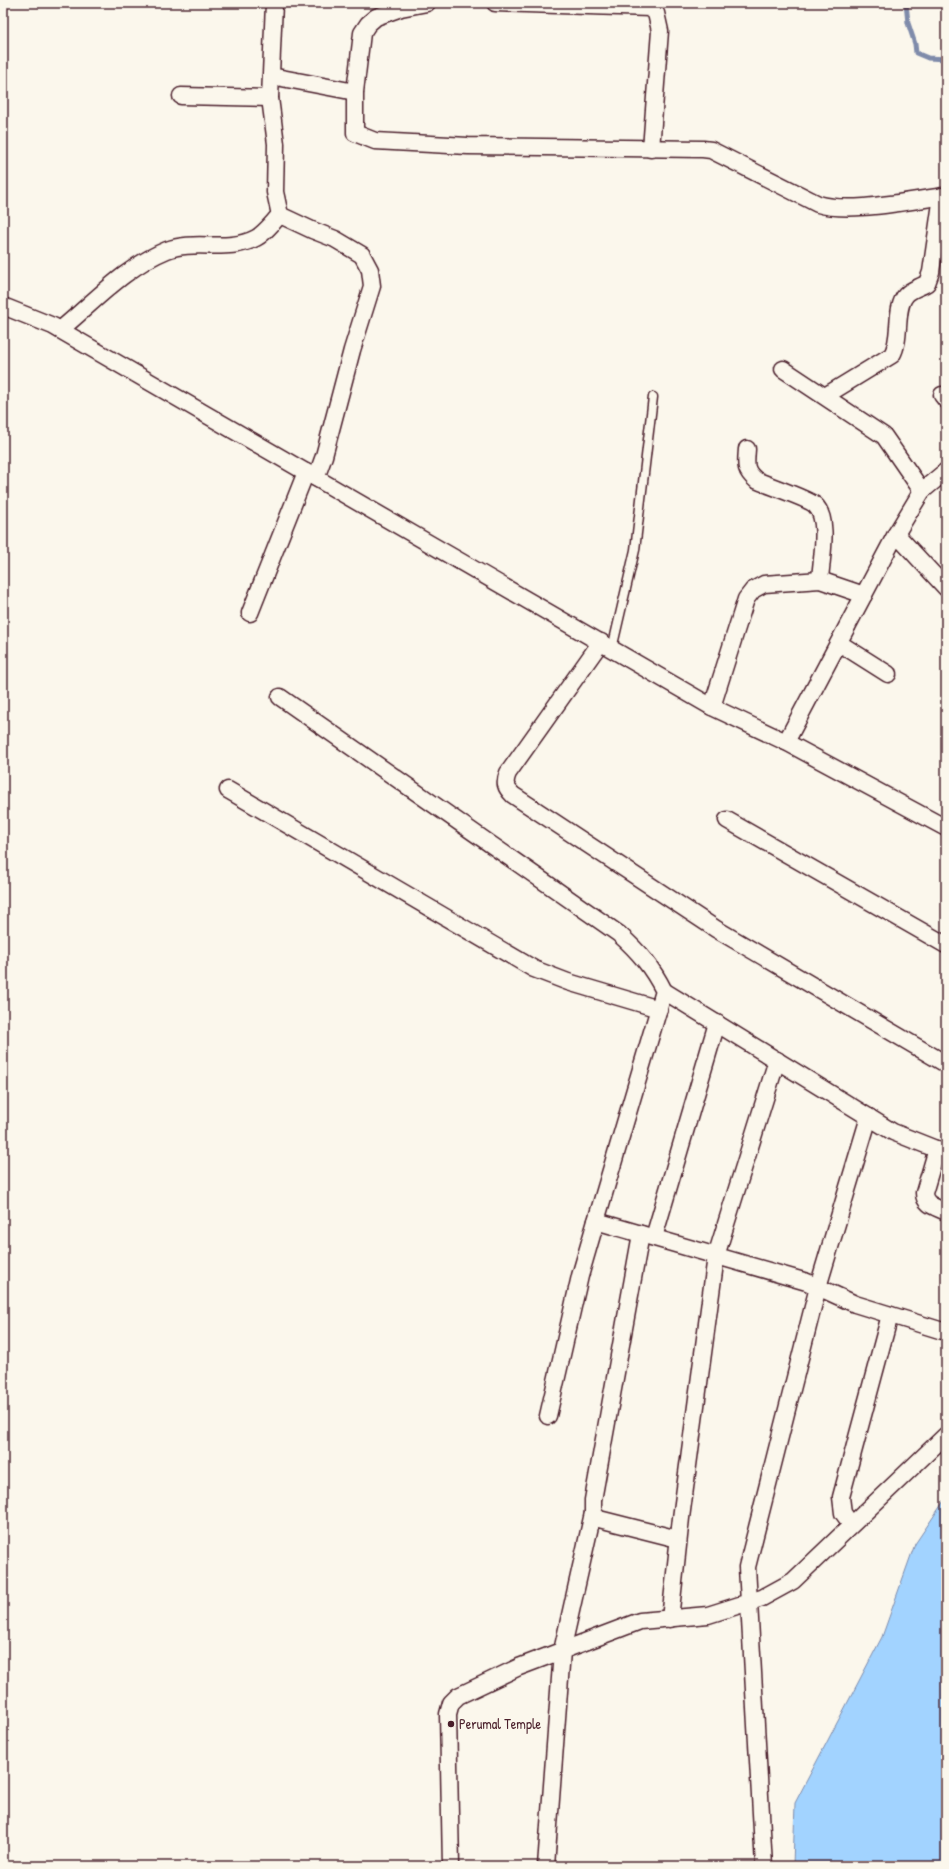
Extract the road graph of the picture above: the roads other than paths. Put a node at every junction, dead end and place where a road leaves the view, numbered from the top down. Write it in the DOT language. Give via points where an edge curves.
graph roads {
  1 [pos="274,3"];
  2 [pos="427,3"];
  3 [pos="495,3"];
  4 [pos="271,76"];
  5 [pos="355,92"];
  6 [pos="181,96"];
  7 [pos="270,98"];
  8 [pos="651,149"];
  9 [pos="944,196"];
  10 [pos="280,215"];
  11 [pos="3,306"];
  12 [pos="60,330"];
  13 [pos="783,369"];
  14 [pos="825,396"];
  15 [pos="653,397"];
  16 [pos="747,449"];
  17 [pos="946,471"];
  18 [pos="311,475"];
  19 [pos="922,491"];
  20 [pos="896,534"];
  21 [pos="820,580"];
  22 [pos="946,588"];
  23 [pos="864,595"];
  24 [pos="250,613"];
  25 [pos="839,643"];
  26 [pos="606,646"];
  27 [pos="888,674"];
  28 [pos="280,697"];
  29 [pos="712,707"];
  30 [pos="786,742"];
  31 [pos="228,790"];
  32 [pos="727,820"];
  33 [pos="946,828"];
  34 [pos="946,945"];
  35 [pos="664,991"];
  36 [pos="659,1009"];
  37 [pos="717,1023"];
  38 [pos="777,1060"];
  39 [pos="946,1064"];
  40 [pos="869,1117"];
  41 [pos="942,1151"];
  42 [pos="946,1212"];
  43 [pos="596,1220"];
  44 [pos="647,1236"];
  45 [pos="716,1256"];
  46 [pos="818,1288"];
  47 [pos="890,1315"];
  48 [pos="946,1332"];
  49 [pos="548,1416"];
  50 [pos="946,1435"];
  51 [pos="593,1513"];
  52 [pos="852,1524"];
  53 [pos="678,1538"];
  54 [pos="749,1602"];
  55 [pos="670,1619"];
  56 [pos="562,1651"];
  57 [pos="452,1866"];
  58 [pos="546,1866"];
  59 [pos="764,1866"];
  1 -- 4 [label="street"];
  2 -- 5 [label="street" via="376,16 368,24 362,33"];
  3 -- 8 [label="street" via="650,8 656,13 660,31"];
  4 -- 5 [label="street"];
  4 -- 7 [label="street"];
  5 -- 8 [label="street" via="355,133 375,141 468,146"];
  6 -- 7 [label="street"];
  7 -- 10 [label="street" via="276,144 275,192"];
  8 -- 9 [label="street" via="711,150 828,207 850,208"];
  9 -- 14 [label="street" via="928,283 907,293 903,299 896,348 892,355"];
  10 -- 12 [label="street" via="257,237 236,246 198,245 168,250 141,264 110,285"];
  10 -- 18 [label="street" via="335,239 362,255 370,270 372,286 324,456"];
  11 -- 12 [label="street"];
  12 -- 18 [label="street"];
  13 -- 14 [label="street"];
  14 -- 19 [label="street" via="884,436"];
  15 -- 26 [label="lane" via="635,550"];
  16 -- 21 [label="street" via="746,466 749,474 756,480 815,504 822,515 824,527"];
  17 -- 19 [label="street"];
  18 -- 24 [label="street"];
  18 -- 26 [label="street"];
  19 -- 20 [label="street"];
  20 -- 22 [label="street"];
  20 -- 23 [label="street"];
  21 -- 23 [label="street"];
  21 -- 29 [label="street" via="764,584 753,590 746,599"];
  23 -- 25 [label="street"];
  25 -- 27 [label="street"];
  25 -- 30 [label="street"];
  26 -- 29 [label="street"];
  26 -- 39 [label="street" via="508,774 504,781 506,789 716,929"];
  28 -- 35 [label="street" via="619,934 638,951 654,971"];
  29 -- 30 [label="street"];
  30 -- 33 [label="street"];
  31 -- 36 [label="street" via="534,969 568,982"];
  32 -- 34 [label="street"];
  35 -- 36 [label="street"];
  35 -- 37 [label="street"];
  36 -- 43 [label="street"];
  37 -- 38 [label="street"];
  37 -- 44 [label="street"];
  38 -- 40 [label="street"];
  38 -- 45 [label="street"];
  40 -- 41 [label="street" via="893,1132"];
  40 -- 46 [label="street"];
  41 -- 42 [label="street" via="924,1193 924,1199 928,1204"];
  43 -- 44 [label="street"];
  43 -- 49 [label="street" via="580,1276"];
  44 -- 45 [label="street"];
  44 -- 51 [label="street" via="593,1500"];
  45 -- 46 [label="street" via="807,1282"];
  45 -- 53 [label="street"];
  46 -- 47 [label="street"];
  46 -- 54 [label="street" via="747,1567"];
  47 -- 48 [label="street"];
  47 -- 52 [label="street" via="841,1497 843,1514"];
  50 -- 52 [label="street"];
  51 -- 53 [label="street" via="599,1519"];
  51 -- 56 [label="street"];
  52 -- 54 [label="street" via="793,1581"];
  53 -- 55 [label="street"];
  54 -- 55 [label="street" via="708,1615"];
  54 -- 59 [label="street"];
  55 -- 56 [label="street" via="640,1621"];
  56 -- 57 [label="street" via="471,1689 451,1703 448,1714"];
  56 -- 58 [label="street"];
}
